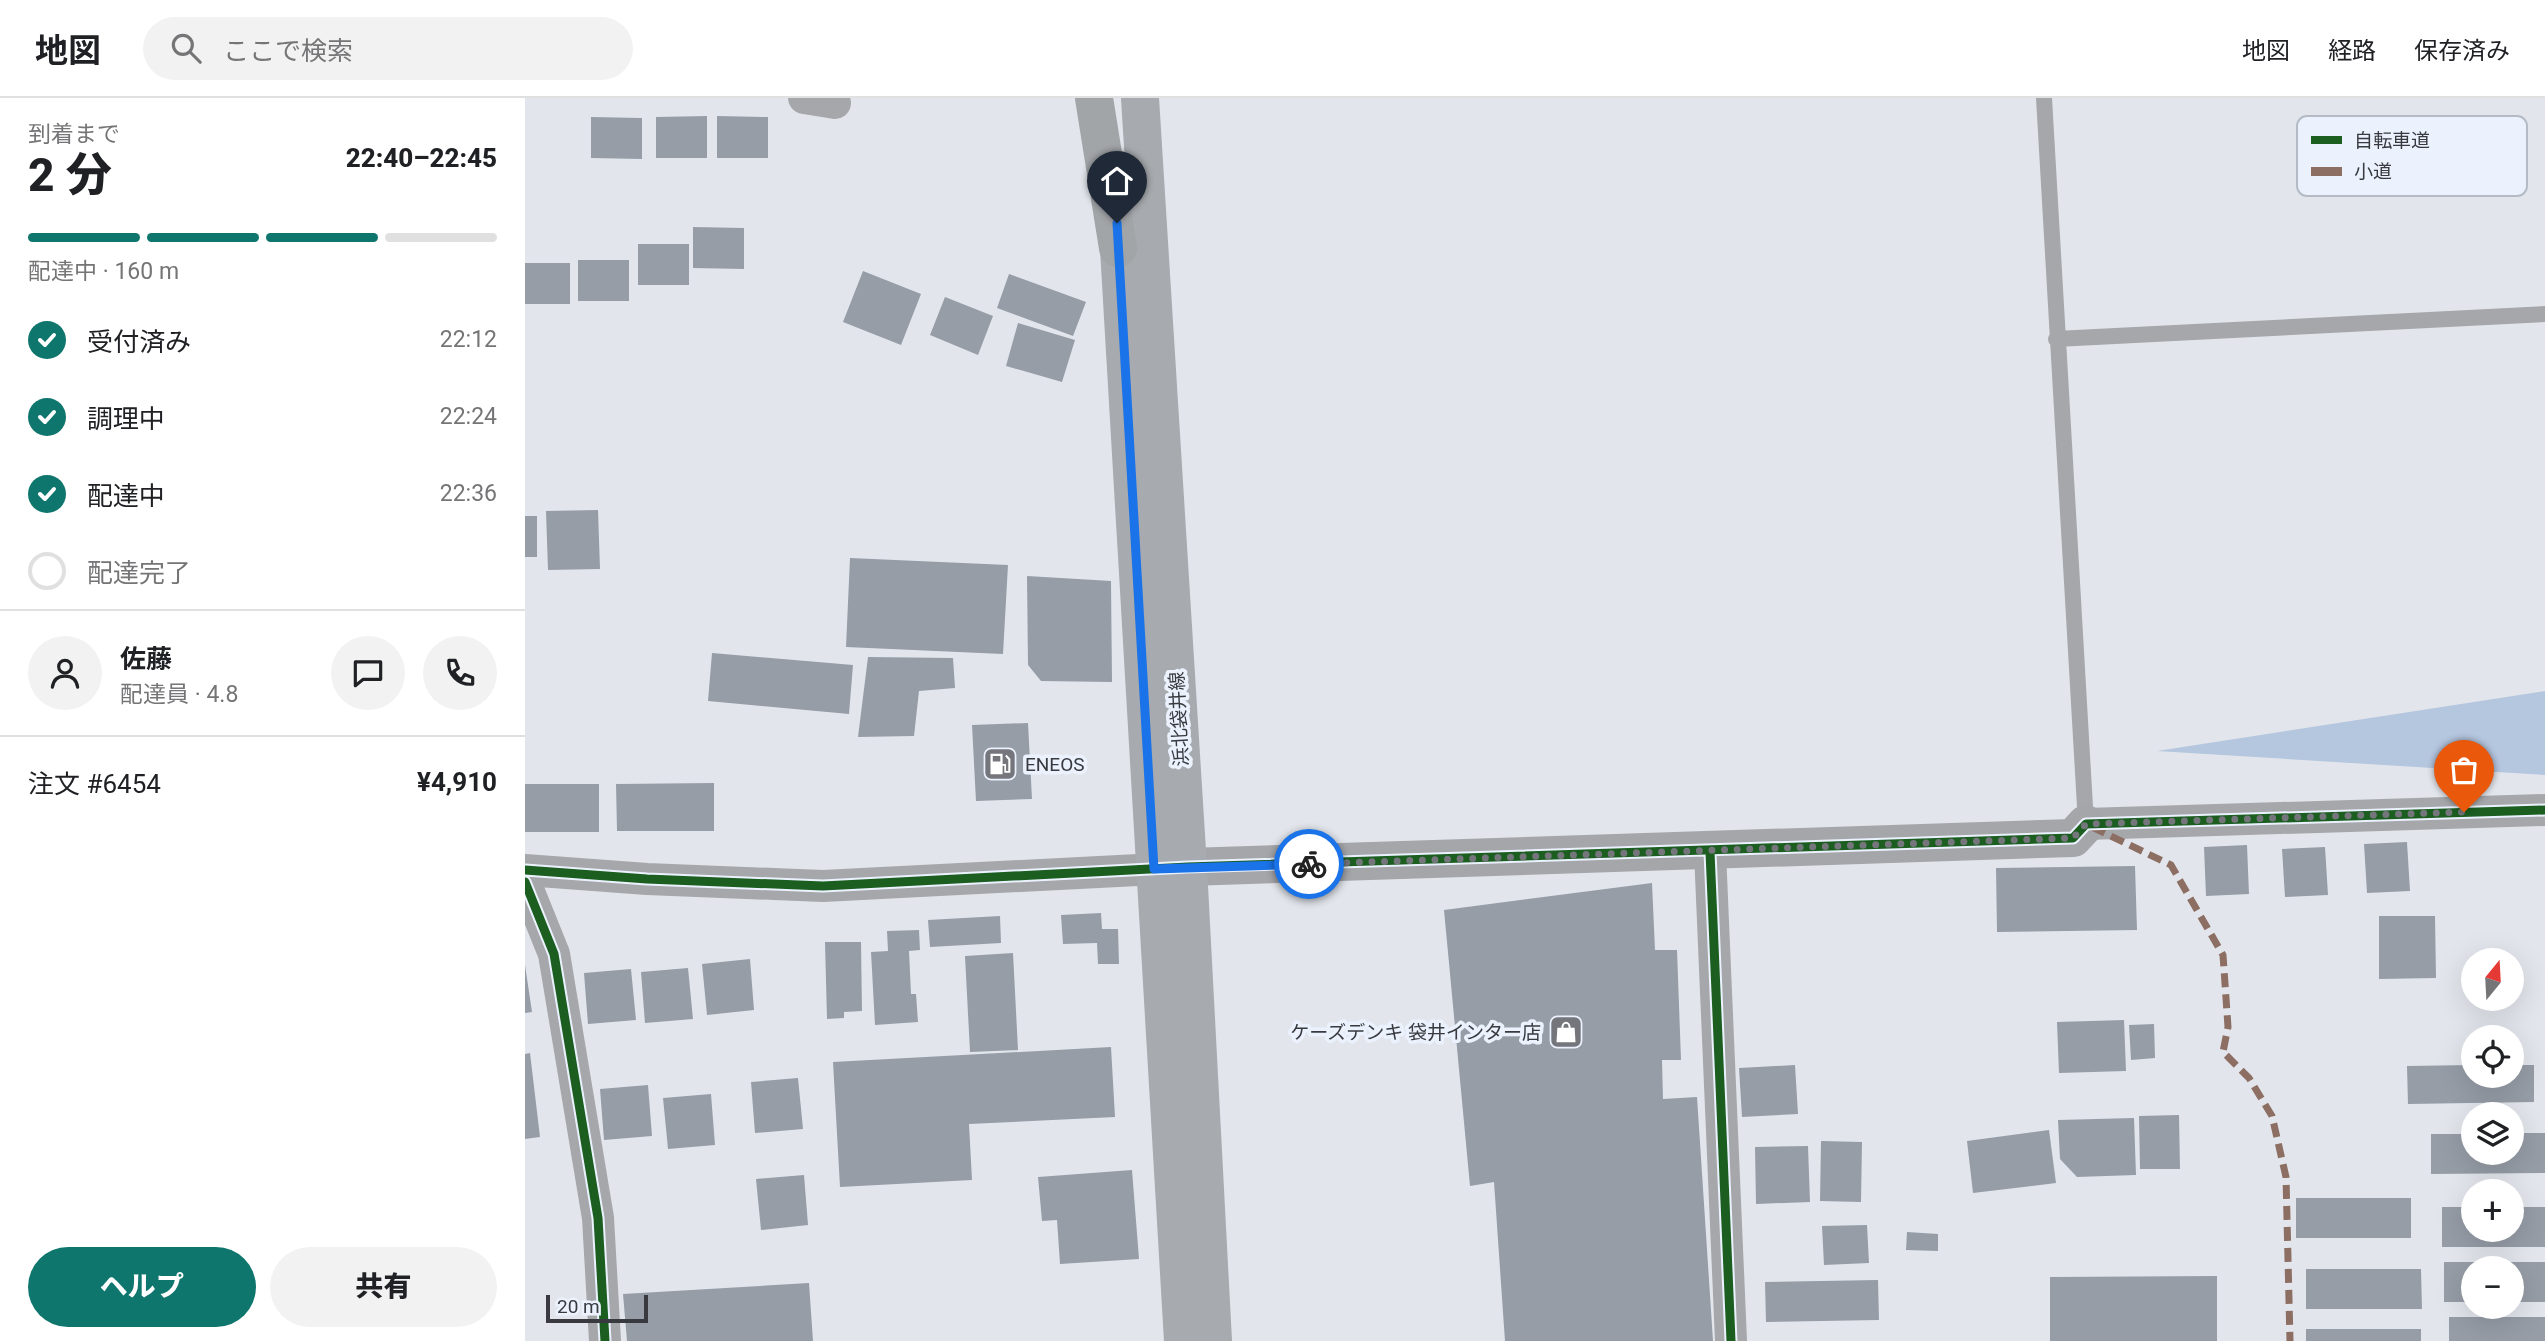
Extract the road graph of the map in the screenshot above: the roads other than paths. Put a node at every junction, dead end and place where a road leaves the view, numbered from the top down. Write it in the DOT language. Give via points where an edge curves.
graph roads {
  1 [pos="804,98"];
  2 [pos="1094,98"];
  3 [pos="1112,98"];
  4 [pos="1140,98"];
  5 [pos="2044,98"];
  6 [pos="835,103"];
  7 [pos="1118,248"];
  8 [pos="2545,314"];
  9 [pos="2056,339"];
  10 [pos="2545,810"];
  11 [pos="2086,824"];
  12 [pos="1710,852"];
  13 [pos="1171,868"];
  14 [pos="525,870"];
  15 [pos="525,882"];
  16 [pos="605,1341"];
  17 [pos="1183,1341"];
  18 [pos="1213,1341"];
  19 [pos="1731,1341"];
  1 -- 6 [label="street"];
  2 -- 7 [label="highway"];
  3 -- 7 [label="main road, 浜北袋井線"];
  4 -- 13 [label="main road, 浜北袋井線"];
  5 -- 9 [label="lane"];
  7 -- 13 [label="main road, 浜北袋井線"];
  8 -- 9 [label="lane"];
  9 -- 11 [label="lane"];
  10 -- 11 [label="street"];
  11 -- 12 [label="street" via="2073,838"];
  12 -- 13 [label="street"];
  12 -- 19 [label="street"];
  13 -- 14 [label="street" via="823,886"];
  13 -- 17 [label="main road, 浜北袋井線"];
  13 -- 18 [label="main road, 浜北袋井線"];
  15 -- 16 [label="street" via="554,954 598,1218"];
}
